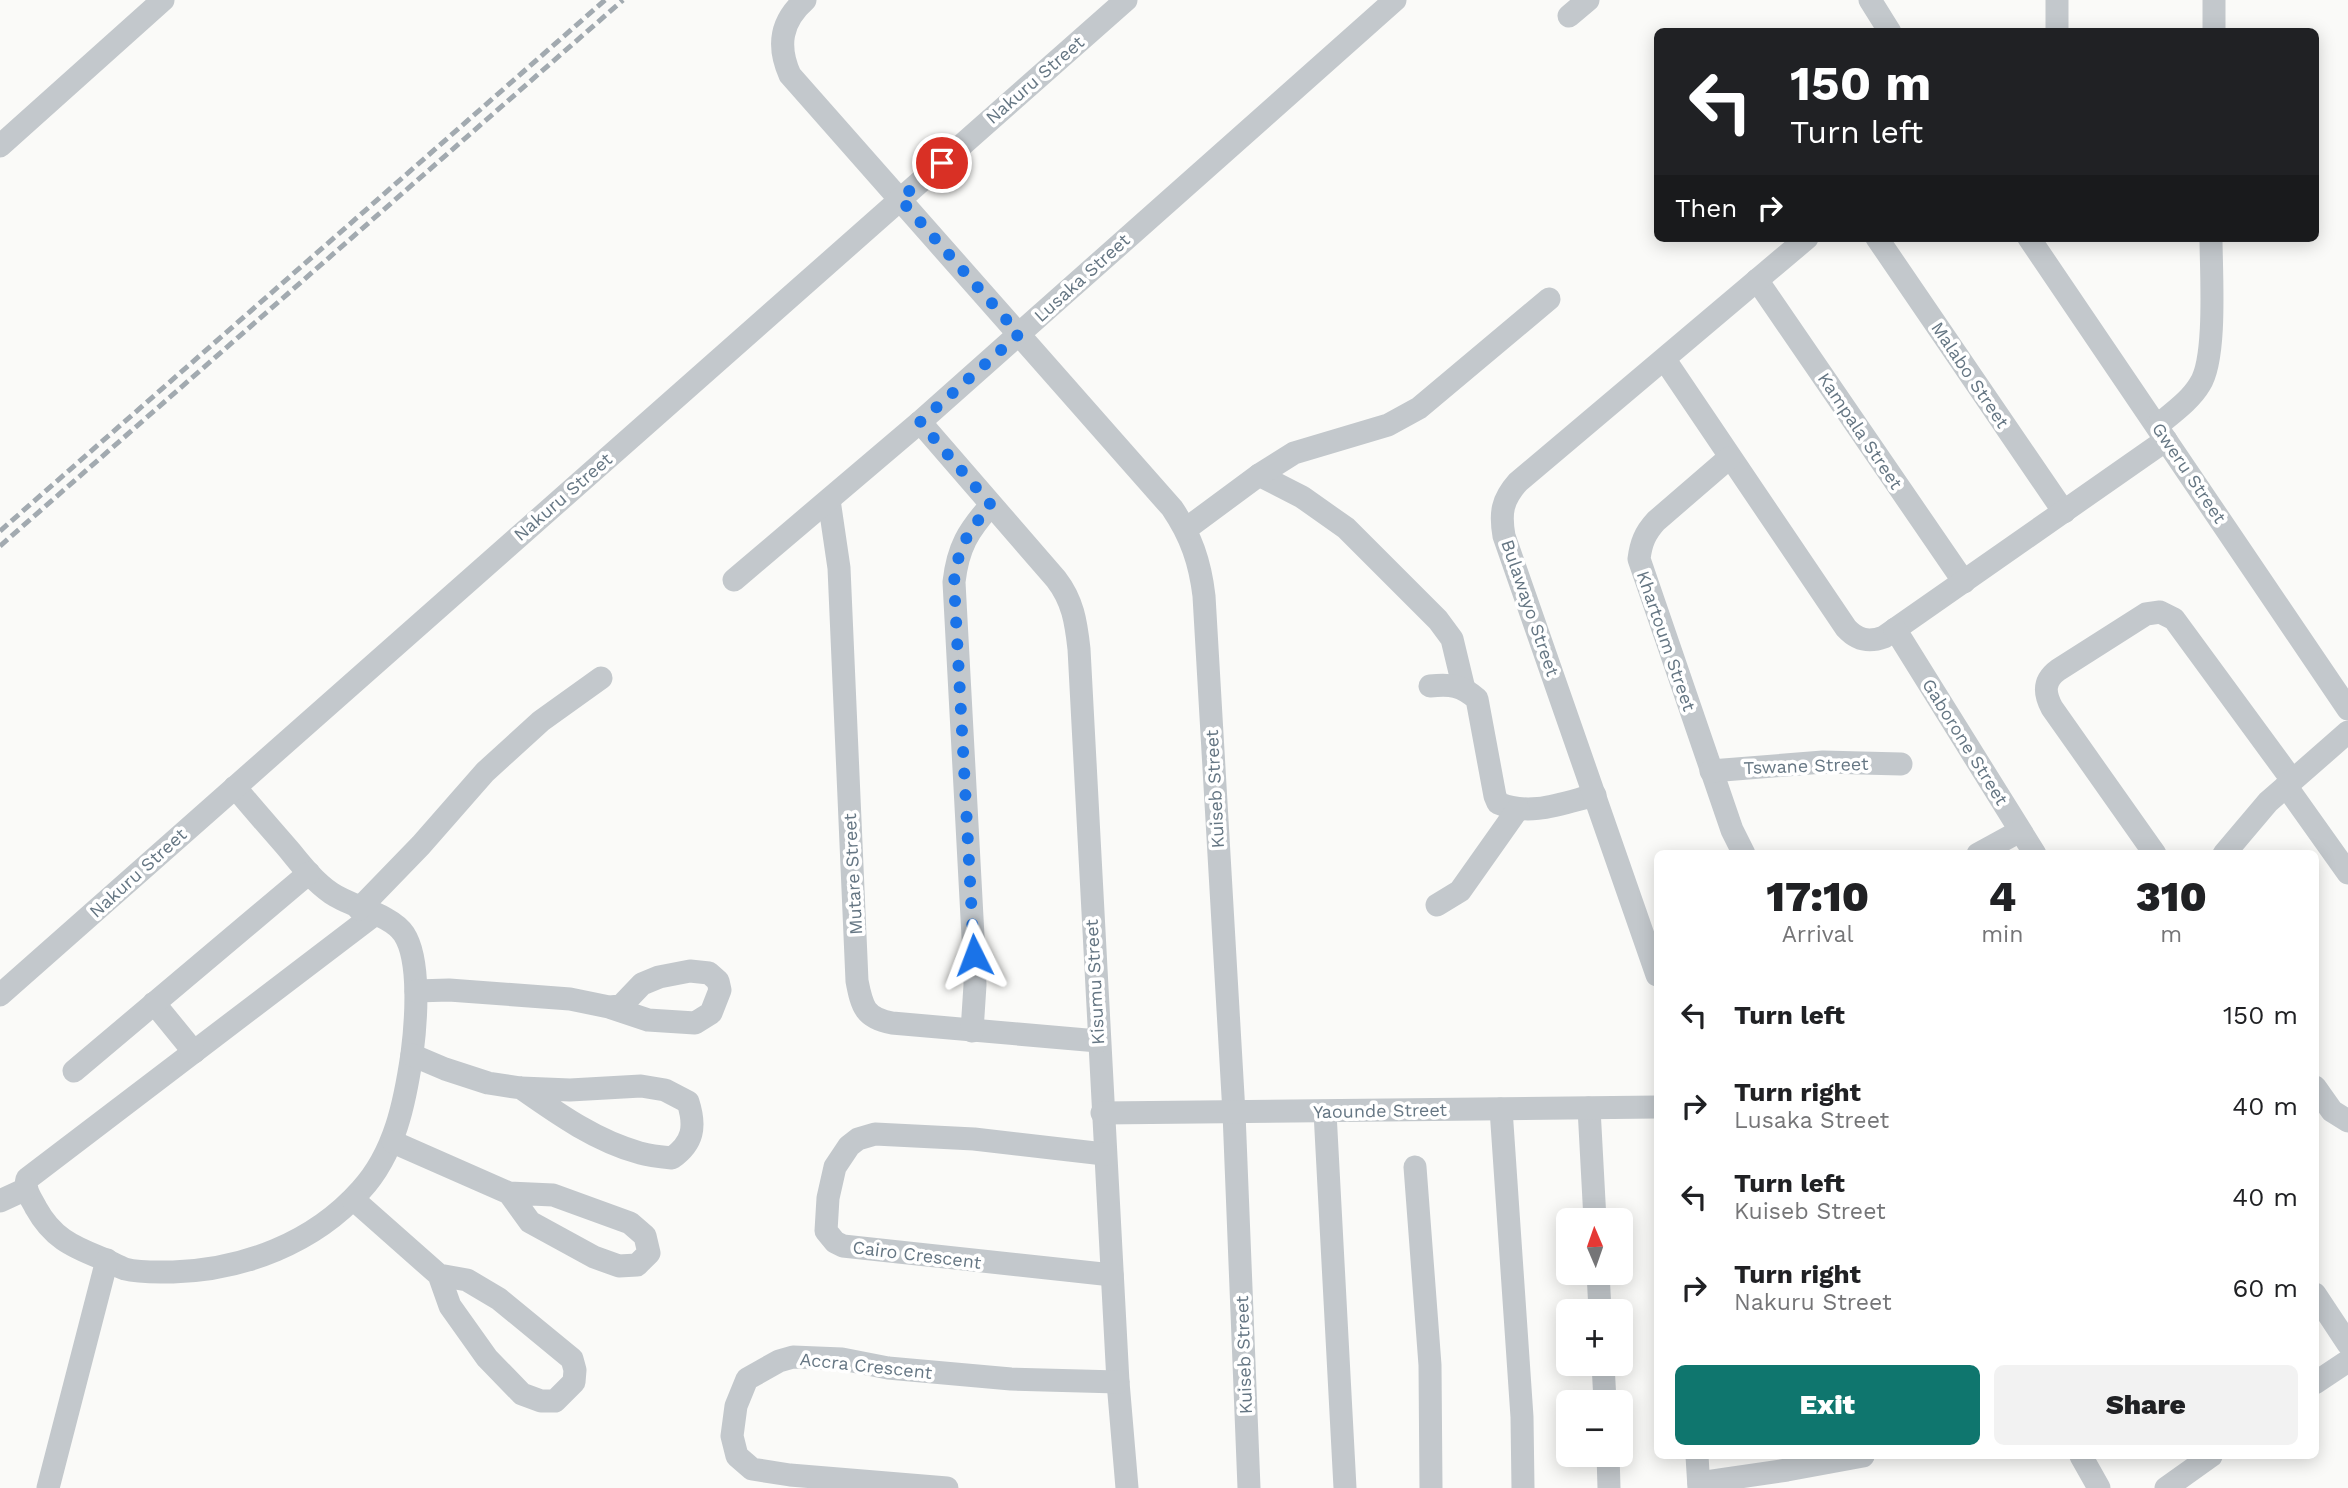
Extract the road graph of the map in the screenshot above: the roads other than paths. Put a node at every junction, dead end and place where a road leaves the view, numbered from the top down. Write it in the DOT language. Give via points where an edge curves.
graph roads {
  1 [pos="163,0"];
  2 [pos="805,0"];
  3 [pos="1126,0"];
  4 [pos="1395,0"];
  5 [pos="1588,0"];
  6 [pos="1870,0"];
  7 [pos="2057,0"];
  8 [pos="2214,0"];
  9 [pos="1569,16"];
  10 [pos="1888,28"];
  11 [pos="2057,28"];
  12 [pos="2214,28"];
  13 [pos="0,146"];
  14 [pos="900,199"];
  15 [pos="1802,242"];
  16 [pos="1880,242"];
  17 [pos="2032,242"];
  18 [pos="2211,242"];
  19 [pos="1757,281"];
  20 [pos="1549,299"];
  21 [pos="1019,334"];
  22 [pos="1665,360"];
  23 [pos="920,422"];
  24 [pos="2162,433"];
  25 [pos="1730,458"];
  26 [pos="1259,475"];
  27 [pos="829,500"];
  28 [pos="991,505"];
  29 [pos="2064,512"];
  30 [pos="1186,529"];
  31 [pos="734,580"];
  32 [pos="1964,582"];
  33 [pos="1895,629"];
  34 [pos="601,678"];
  35 [pos="1430,686"];
  36 [pos="1464,689"];
  37 [pos="2344,694"];
  38 [pos="2348,732"];
  39 [pos="1901,764"];
  40 [pos="1711,771"];
  41 [pos="2289,783"];
  42 [pos="235,787"];
  43 [pos="1595,795"];
  44 [pos="1518,809"];
  45 [pos="2021,831"];
  46 [pos="1742,850"];
  47 [pos="1985,850"];
  48 [pos="2033,850"];
  49 [pos="2152,850"];
  50 [pos="2227,850"];
  51 [pos="309,873"];
  52 [pos="2348,873"];
  53 [pos="1437,905"];
  54 [pos="367,911"];
  55 [pos="1654,966"];
  56 [pos="416,991"];
  57 [pos="0,995"];
  58 [pos="154,1003"];
  59 [pos="608,1007"];
  60 [pos="972,1031"];
  61 [pos="1098,1041"];
  62 [pos="194,1052"];
  63 [pos="412,1055"];
  64 [pos="74,1071"];
  65 [pos="521,1088"];
  66 [pos="2319,1093"];
  67 [pos="1654,1107"];
  68 [pos="1589,1108"];
  69 [pos="1501,1110"];
  70 [pos="1325,1112"];
  71 [pos="1102,1113"];
  72 [pos="1234,1113"];
  73 [pos="2348,1121"];
  74 [pos="393,1142"];
  75 [pos="1104,1154"];
  76 [pos="1415,1167"];
  77 [pos="26,1189"];
  78 [pos="509,1194"];
  79 [pos="353,1199"];
  80 [pos="0,1201"];
  81 [pos="1594,1208"];
  82 [pos="107,1261"];
  83 [pos="439,1275"];
  84 [pos="1112,1275"];
  85 [pos="2319,1300"];
  86 [pos="2348,1344"];
  87 [pos="2348,1361"];
  88 [pos="2319,1380"];
  89 [pos="1118,1382"];
  90 [pos="1697,1459"];
  91 [pos="1853,1459"];
  92 [pos="2083,1459"];
  93 [pos="2207,1459"];
  94 [pos="1608,1467"];
  95 [pos="1788,1479"];
  96 [pos="1699,1485"];
  97 [pos="48,1488"];
  98 [pos="947,1488"];
  99 [pos="1127,1488"];
  100 [pos="1250,1488"];
  101 [pos="1345,1488"];
  102 [pos="1431,1488"];
  103 [pos="1523,1488"];
  104 [pos="1609,1488"];
  105 [pos="2099,1488"];
  106 [pos="2166,1488"];
  1 -- 13 [label="street"];
  2 -- 14 [label="street, Kuiseb Street" via="788,18 782,40 790,75"];
  3 -- 14 [label="street, Nakuru Street"];
  4 -- 21 [label="street, Lusaka Street"];
  5 -- 9 [label="street"];
  6 -- 10 [label="street"];
  7 -- 11 [label="street"];
  8 -- 12 [label="street"];
  14 -- 21 [label="street, Kuiseb Street"];
  14 -- 42 [label="street, Nakuru Street"];
  15 -- 19 [label="street, Bulawayo Street"];
  16 -- 29 [label="street, Malabo Street"];
  17 -- 24 [label="street, Gweru Street"];
  18 -- 24 [label="street" via="2207,368 2202,382"];
  19 -- 22 [label="street, Bulawayo Street"];
  19 -- 32 [label="street, Kampala Street"];
  20 -- 26 [label="street" via="1419,408 1388,425 1294,453"];
  21 -- 23 [label="street, Lusaka Street"];
  21 -- 30 [label="street, Kuiseb Street"];
  22 -- 25 [label="street"];
  22 -- 43 [label="street, Bulawayo Street" via="1518,482 1501,511 1504,536"];
  23 -- 27 [label="street, Lusaka Street"];
  23 -- 28 [label="street, Kisumu Street"];
  24 -- 29 [label="street"];
  24 -- 37 [label="street, Gweru Street"];
  25 -- 33 [label="street" via="1853,635 1868,641"];
  25 -- 40 [label="street, Khartoum Street" via="1656,521 1640,546 1639,559"];
  26 -- 30 [label="street"];
  26 -- 36 [label="street" via="1302,497 1346,528 1438,620 1452,639"];
  27 -- 31 [label="street, Lusaka Street"];
  27 -- 60 [label="street, Mutare Street" via="839,568 860,995 864,1008 880,1021"];
  28 -- 60 [label="street" via="960,548 954,582 974,955"];
  28 -- 61 [label="street, Kisumu Street" via="1067,593 1074,610"];
  29 -- 32 [label="street"];
  30 -- 72 [label="street, Kuiseb Street" via="1204,596"];
  32 -- 33 [label="street"];
  33 -- 45 [label="street, Gaborone Street"];
  34 -- 54 [label="street" via="541,721 485,772"];
  35 -- 36 [label="street" via="1453,684"];
  36 -- 44 [label="street" via="1477,699 1494,796 1498,803"];
  38 -- 41 [label="street"];
  39 -- 40 [label="street, Tswane Street" via="1824,762"];
  40 -- 46 [label="street, Khartoum Street"];
  41 -- 49 [label="street" via="2174,619 2160,612 2146,614 2058,670 2046,682 2045,692"];
  41 -- 50 [label="street"];
  41 -- 52 [label="street"];
  42 -- 51 [label="street"];
  42 -- 57 [label="street, Nakuru Street"];
  43 -- 44 [label="street"];
  43 -- 55 [label="street, Bulawayo Street"];
  44 -- 53 [label="street" via="1460,891"];
  45 -- 47 [label="street"];
  45 -- 48 [label="street, Gaborone Street"];
  51 -- 54 [label="street" via="329,892"];
  51 -- 58 [label="street"];
  54 -- 56 [label="street" via="404,933"];
  54 -- 62 [label="street"];
  56 -- 59 [label="street" via="502,993"];
  56 -- 63 [label="street"];
  58 -- 62 [label="street"];
  58 -- 64 [label="street"];
  60 -- 61 [label="street, Mutare Street"];
  61 -- 71 [label="street, Kisumu Street"];
  62 -- 77 [label="street" via="27,1179"];
  63 -- 65 [label="street" via="488,1083"];
  63 -- 74 [label="street"];
  65 -- 65 [label="street" via="641,1086 665,1090 688,1102 692,1131 686,1148 672,1158 639,1153 595,1135"];
  66 -- 73 [label="street" via="2332,1111"];
  67 -- 68 [label="street, Yaounde Street"];
  68 -- 69 [label="street, Yaounde Street"];
  68 -- 81 [label="street"];
  69 -- 70 [label="street, Yaounde Street"];
  69 -- 103 [label="street"];
  70 -- 72 [label="street, Yaounde Street"];
  70 -- 101 [label="street"];
  71 -- 72 [label="street, Yaounde Street"];
  71 -- 75 [label="street, Kisumu Street"];
  72 -- 100 [label="street, Kuiseb Street"];
  74 -- 78 [label="street"];
  74 -- 79 [label="street"];
  75 -- 84 [label="street, Kisumu Street"];
  75 -- 84 [label="street, Cairo Crescent" via="974,1139 866,1136 849,1146 835,1167 826,1231 843,1246"];
  76 -- 102 [label="street" via="1430,1365"];
  77 -- 80 [label="street"];
  77 -- 82 [label="street" via="50,1230 73,1247"];
  78 -- 78 [label="street" via="530,1222 594,1256 619,1266 637,1265 649,1253 645,1236 630,1223 553,1195"];
  79 -- 82 [label="street" via="309,1235 265,1255 219,1268 159,1272 126,1269"];
  79 -- 83 [label="street"];
  82 -- 97 [label="street"];
  83 -- 83 [label="street" via="467,1280 499,1299 572,1359 574,1382 555,1401 522,1394 487,1358 450,1306"];
  84 -- 89 [label="street, Kisumu Street"];
  85 -- 86 [label="street"];
  87 -- 88 [label="street"];
  89 -- 98 [label="street, Accra Crescent" via="1011,1379 793,1357 747,1379 736,1406 732,1436 737,1456 752,1469"];
  89 -- 99 [label="street, Kisumu Street"];
  90 -- 96 [label="street"];
  91 -- 95 [label="street"];
  92 -- 105 [label="street"];
  93 -- 106 [label="street"];
  94 -- 104 [label="street"];
  95 -- 96 [label="street"];
}
